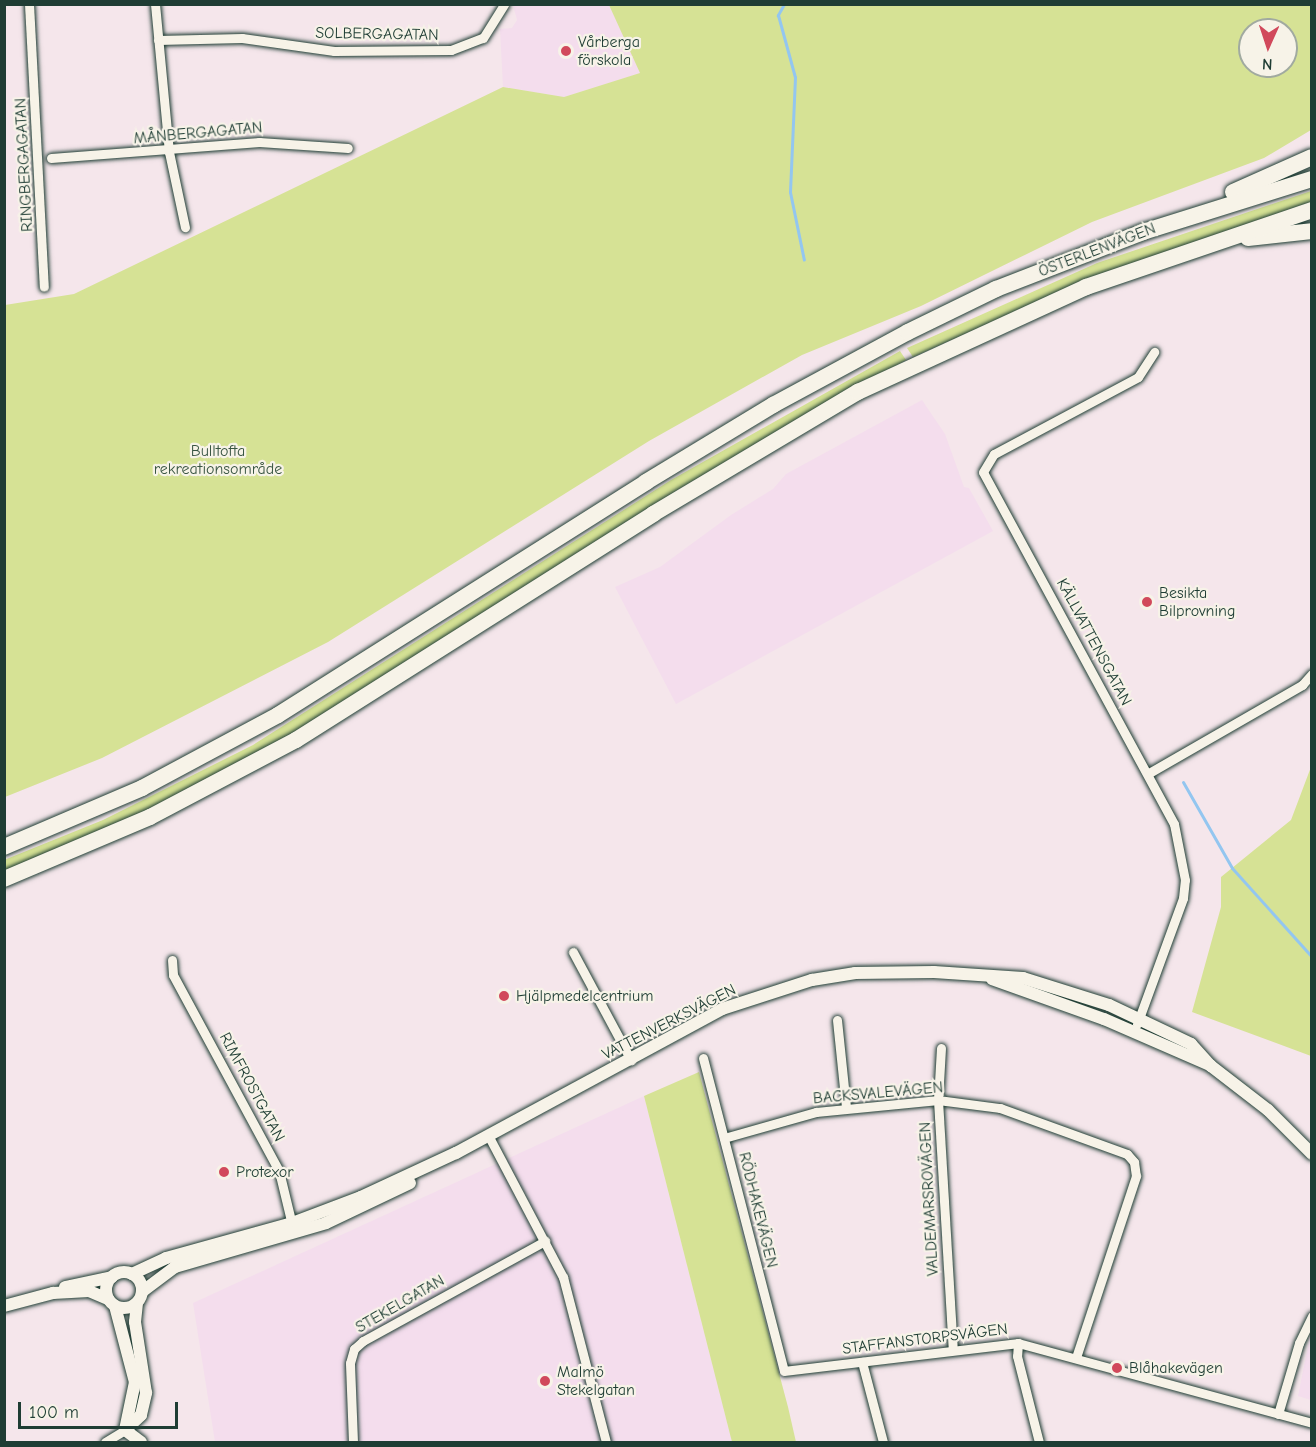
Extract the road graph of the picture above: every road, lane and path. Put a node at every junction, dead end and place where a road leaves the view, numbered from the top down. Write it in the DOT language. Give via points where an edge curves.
graph roads {
  1 [pos="29,4"];
  2 [pos="155,4"];
  3 [pos="504,4"];
  4 [pos="158,40"];
  5 [pos="348,148"];
  6 [pos="169,152"];
  7 [pos="1311,157"];
  8 [pos="51,158"];
  9 [pos="1311,179"];
  10 [pos="1311,210"];
  11 [pos="185,226"];
  12 [pos="1311,231"];
  13 [pos="1180,252"];
  14 [pos="44,288"];
  15 [pos="996,289"];
  16 [pos="1154,352"];
  17 [pos="1311,674"];
  18 [pos="1149,773"];
  19 [pos="4,847"];
  20 [pos="78,850"];
  21 [pos="4,879"];
  22 [pos="4,888"];
  23 [pos="573,952"];
  24 [pos="172,960"];
  25 [pos="986,976"];
  26 [pos="1140,1018"];
  27 [pos="837,1020"];
  28 [pos="1134,1032"];
  29 [pos="941,1047"];
  30 [pos="703,1058"];
  31 [pos="631,1060"];
  32 [pos="1211,1066"];
  33 [pos="938,1100"];
  34 [pos="846,1107"];
  35 [pos="488,1135"];
  36 [pos="724,1138"];
  37 [pos="1311,1154"];
  38 [pos="293,1229"];
  39 [pos="545,1241"];
  40 [pos="132,1274"];
  41 [pos="112,1277"];
  42 [pos="142,1291"];
  43 [pos="53,1293"];
  44 [pos="112,1302"];
  45 [pos="137,1304"];
  46 [pos="4,1306"];
  47 [pos="1311,1316"];
  48 [pos="1018,1343"];
  49 [pos="953,1350"];
  50 [pos="1076,1357"];
  51 [pos="862,1362"];
  52 [pos="784,1371"];
  53 [pos="1278,1414"];
  54 [pos="1311,1423"];
  55 [pos="125,1430"];
  56 [pos="105,1443"];
  57 [pos="141,1443"];
  58 [pos="353,1443"];
  59 [pos="606,1443"];
  60 [pos="883,1443"];
  61 [pos="1039,1443"];
  1 -- 14 [label="street, RINGBERGAGATAN"];
  2 -- 4 [label="street"];
  3 -- 4 [label="street, SOLBERGAGATAN" via="483,38 451,50 333,51 242,38"];
  4 -- 6 [label="street"];
  5 -- 6 [label="street, MÅNBERGAGATAN" via="259,141"];
  6 -- 8 [label="street, MÅNBERGAGATAN"];
  6 -- 11 [label="street"];
  7 -- 15 [label="highway"];
  9 -- 15 [label="highway, ÖSTERLENVÄGEN" via="1154,229"];
  10 -- 13 [label="highway, ÖSTERLENVÄGEN"];
  12 -- 13 [label="highway"];
  13 -- 20 [label="highway, ÖSTERLENVÄGEN" via="1086,287 906,368 770,443 296,740 219,783"];
  15 -- 19 [label="highway, ÖSTERLENVÄGEN" via="773,405 278,715 142,788"];
  16 -- 18 [label="street, KÄLLVATTENSGATAN" via="1138,377 993,454 983,472"];
  17 -- 18 [label="street" via="1302,685"];
  18 -- 26 [label="street, KÄLLVATTENSGATAN" via="1174,824 1185,880 1183,898"];
  20 -- 21 [label="highway"];
  20 -- 22 [label="highway"];
  23 -- 31 [label="street"];
  24 -- 38 [label="street, RIMFROSTGATAN" via="173,975 279,1171"];
  25 -- 26 [label="street, VATTENVERKSVÄGEN" via="1023,978 1050,985"];
  25 -- 28 [label="street, VATTENVERKSVÄGEN"];
  25 -- 31 [label="street, VATTENVERKSVÄGEN" via="893,971 812,980 722,1009"];
  26 -- 28 [label="street, KÄLLVATTENSGATAN"];
  26 -- 32 [label="street, VATTENVERKSVÄGEN" via="1191,1044"];
  27 -- 34 [label="street"];
  28 -- 32 [label="street, VATTENVERKSVÄGEN"];
  29 -- 33 [label="street, VALDEMARSROVÄGEN"];
  30 -- 36 [label="street, RÖDHAKEVÄGEN"];
  31 -- 35 [label="street, VATTENVERKSVÄGEN"];
  32 -- 37 [label="street, VATTENVERKSVÄGEN" via="1268,1110"];
  33 -- 34 [label="street, BACKSVALEVÄGEN"];
  33 -- 49 [label="street, VALDEMARSROVÄGEN"];
  33 -- 50 [label="street, BACKSVALEVÄGEN" via="982,1104 1018,1114 1127,1154 1134,1162 1134,1181"];
  34 -- 36 [label="street, BACKSVALEVÄGEN"];
  35 -- 38 [label="street, VATTENVERKSVÄGEN"];
  35 -- 39 [label="street"];
  36 -- 52 [label="street, RÖDHAKEVÄGEN"];
  38 -- 40 [label="street, VATTENVERKSVÄGEN" via="166,1258"];
  38 -- 42 [label="street, VATTENVERKSVÄGEN" via="175,1268"];
  39 -- 58 [label="street, STEKELGATAN" via="363,1341 354,1350 350,1363"];
  39 -- 59 [label="street" via="562,1276"];
  40 -- 41 [label="street" via="122,1272"];
  40 -- 42 [label="street" via="138,1278"];
  41 -- 43 [label="street"];
  41 -- 44 [label="street" via="107,1284"];
  42 -- 45 [label="street"];
  43 -- 44 [label="street" via="89,1291"];
  43 -- 46 [label="street"];
  44 -- 45 [label="street" via="127,1308"];
  44 -- 55 [label="street" via="135,1382"];
  45 -- 55 [label="street" via="136,1329 146,1393 141,1415"];
  47 -- 53 [label="street"];
  48 -- 49 [label="street, STAFFANSTORPSVÄGEN"];
  48 -- 50 [label="street, STAFFANSTORPSVÄGEN"];
  48 -- 61 [label="street" via="1017,1356"];
  49 -- 51 [label="street, STAFFANSTORPSVÄGEN"];
  50 -- 53 [label="street, STAFFANSTORPSVÄGEN"];
  51 -- 52 [label="street, STAFFANSTORPSVÄGEN"];
  51 -- 60 [label="street"];
  53 -- 54 [label="street, STAFFANSTORPSVÄGEN"];
  55 -- 56 [label="street"];
  55 -- 57 [label="street"];
}
